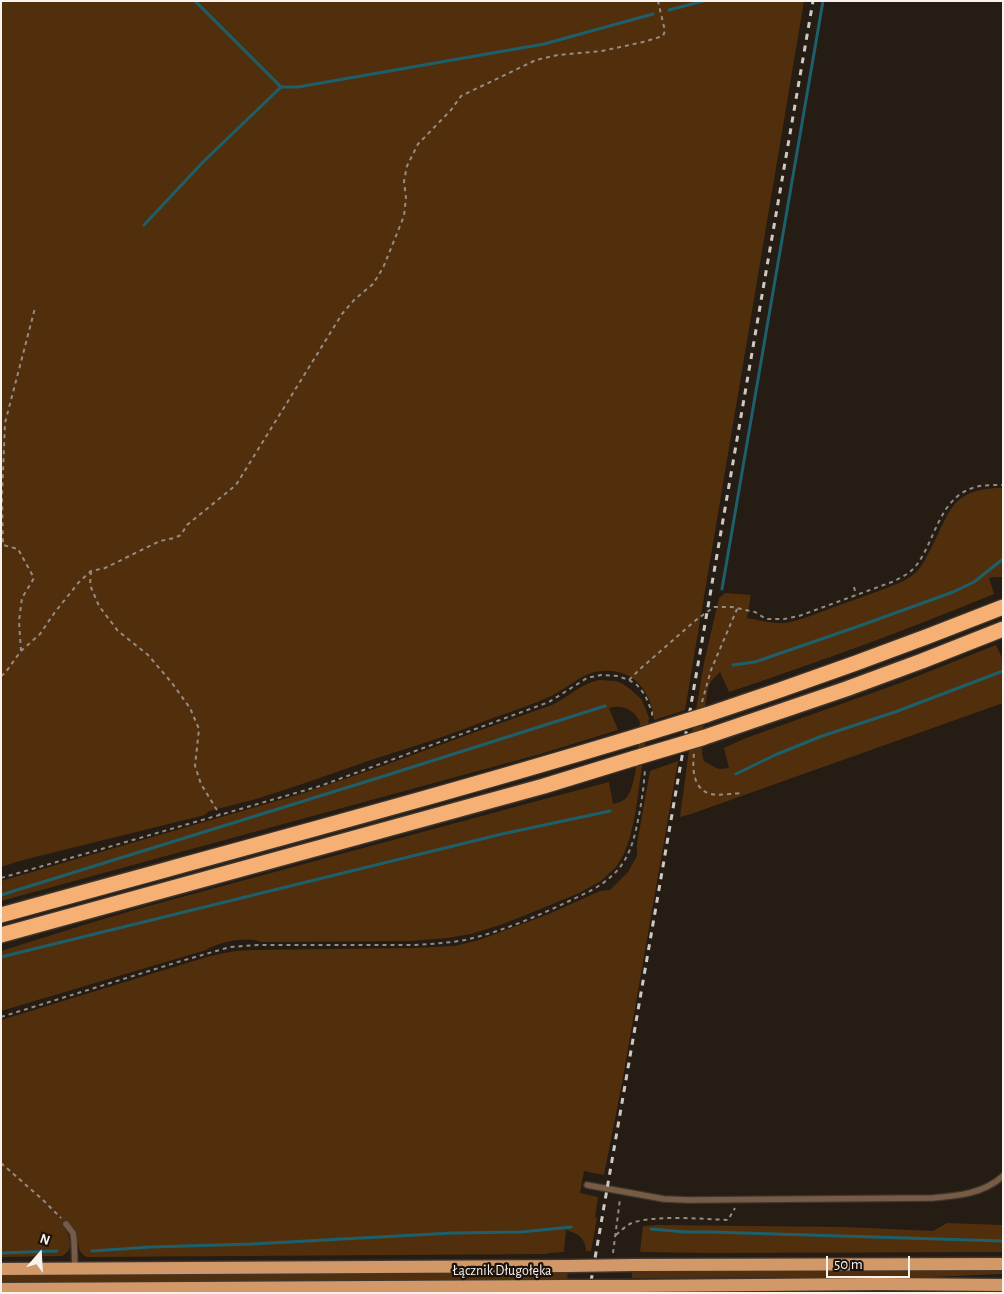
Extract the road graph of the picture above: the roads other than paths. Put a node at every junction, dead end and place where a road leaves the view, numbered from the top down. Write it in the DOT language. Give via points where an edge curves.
graph roads {
  1 [pos="1003,607"];
  2 [pos="1003,629"];
  3 [pos="1,914"];
  4 [pos="1,935"];
  5 [pos="1003,1176"];
  6 [pos="587,1185"];
  7 [pos="66,1224"];
  8 [pos="1003,1264"];
  9 [pos="75,1268"];
  10 [pos="1,1269"];
  11 [pos="1003,1285"];
  12 [pos="1,1289"];
  1 -- 3 [label="highway, bridge" via="837,671 638,736"];
  2 -- 4 [label="highway, bridge" via="846,689 702,738 544,786"];
  5 -- 6 [label="lane" via="972,1193 932,1198 689,1200 664,1199"];
  7 -- 9 [label="lane" via="73,1234"];
  8 -- 9 [label="main road, Łącznik Długołęka, bridge"];
  9 -- 10 [label="main road, Łącznik Długołęka"];
  11 -- 12 [label="main road, Łącznik Długołęka, bridge"];
}
